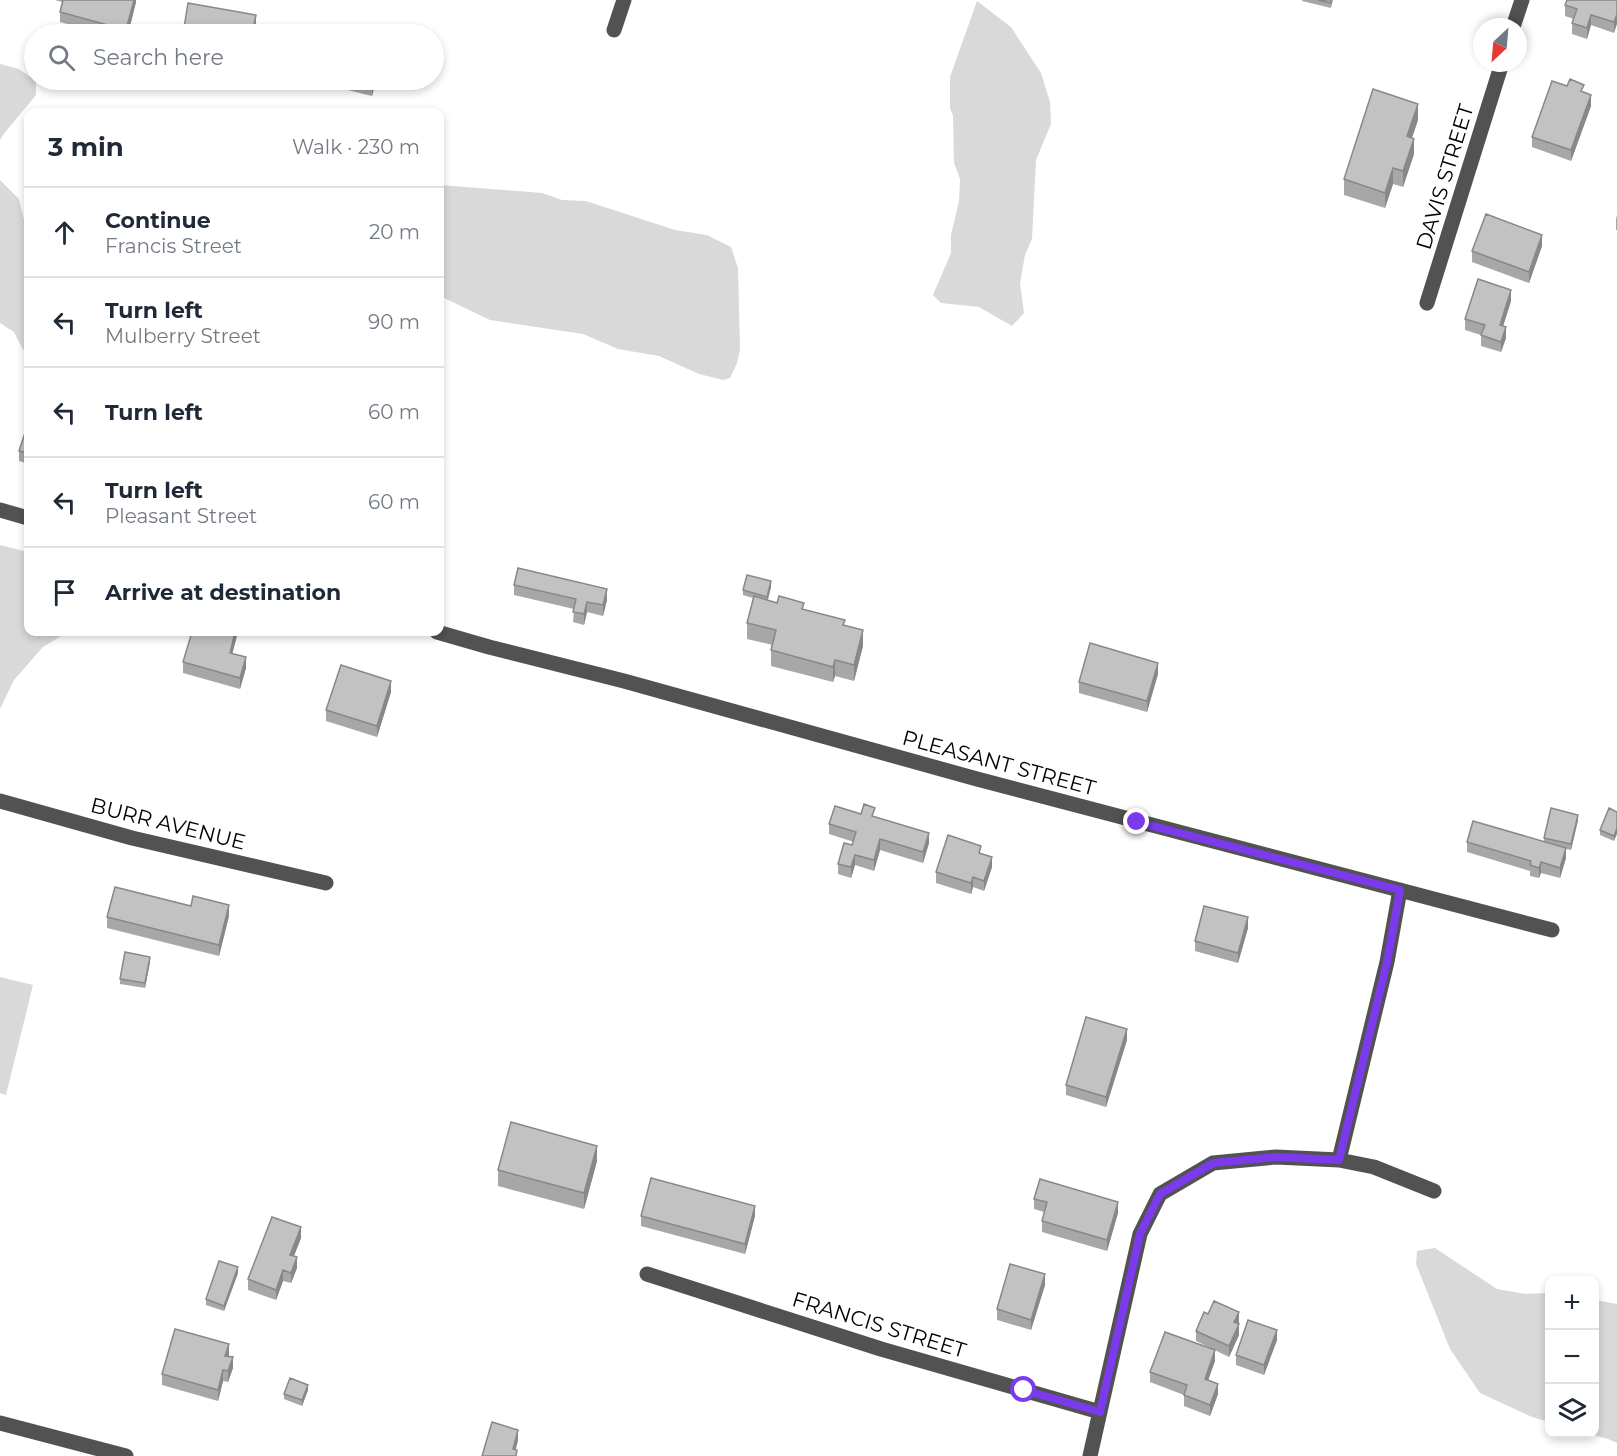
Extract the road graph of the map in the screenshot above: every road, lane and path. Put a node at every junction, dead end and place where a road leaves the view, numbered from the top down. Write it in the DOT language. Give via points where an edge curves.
graph roads {
  1 [pos="624,0"];
  2 [pos="1522,0"];
  3 [pos="1516,18"];
  4 [pos="614,30"];
  5 [pos="1499,72"];
  6 [pos="1427,303"];
  7 [pos="0,510"];
  8 [pos="24,517"];
  9 [pos="444,634"];
  10 [pos="0,801"];
  11 [pos="326,884"];
  12 [pos="1400,890"];
  13 [pos="1552,930"];
  14 [pos="1339,1160"];
  15 [pos="1434,1191"];
  16 [pos="647,1274"];
  17 [pos="1100,1412"];
  18 [pos="0,1423"];
  19 [pos="126,1456"];
  20 [pos="1090,1456"];
  1 -- 4 [label="street"];
  2 -- 3 [label="street"];
  5 -- 6 [label="street, DAVIS STREET"];
  7 -- 8 [label="street"];
  9 -- 12 [label="street, PLEASANT STREET"];
  10 -- 11 [label="street, BURR AVENUE" via="132,838"];
  12 -- 13 [label="street, PLEASANT STREET"];
  12 -- 14 [label="street" via="1387,962"];
  14 -- 15 [label="street" via="1374,1167"];
  14 -- 17 [label="street" via="1276,1157 1213,1163 1160,1194 1140,1234"];
  16 -- 17 [label="street, FRANCIS STREET" via="881,1349"];
  17 -- 20 [label="street"];
  18 -- 19 [label="street"];
}
